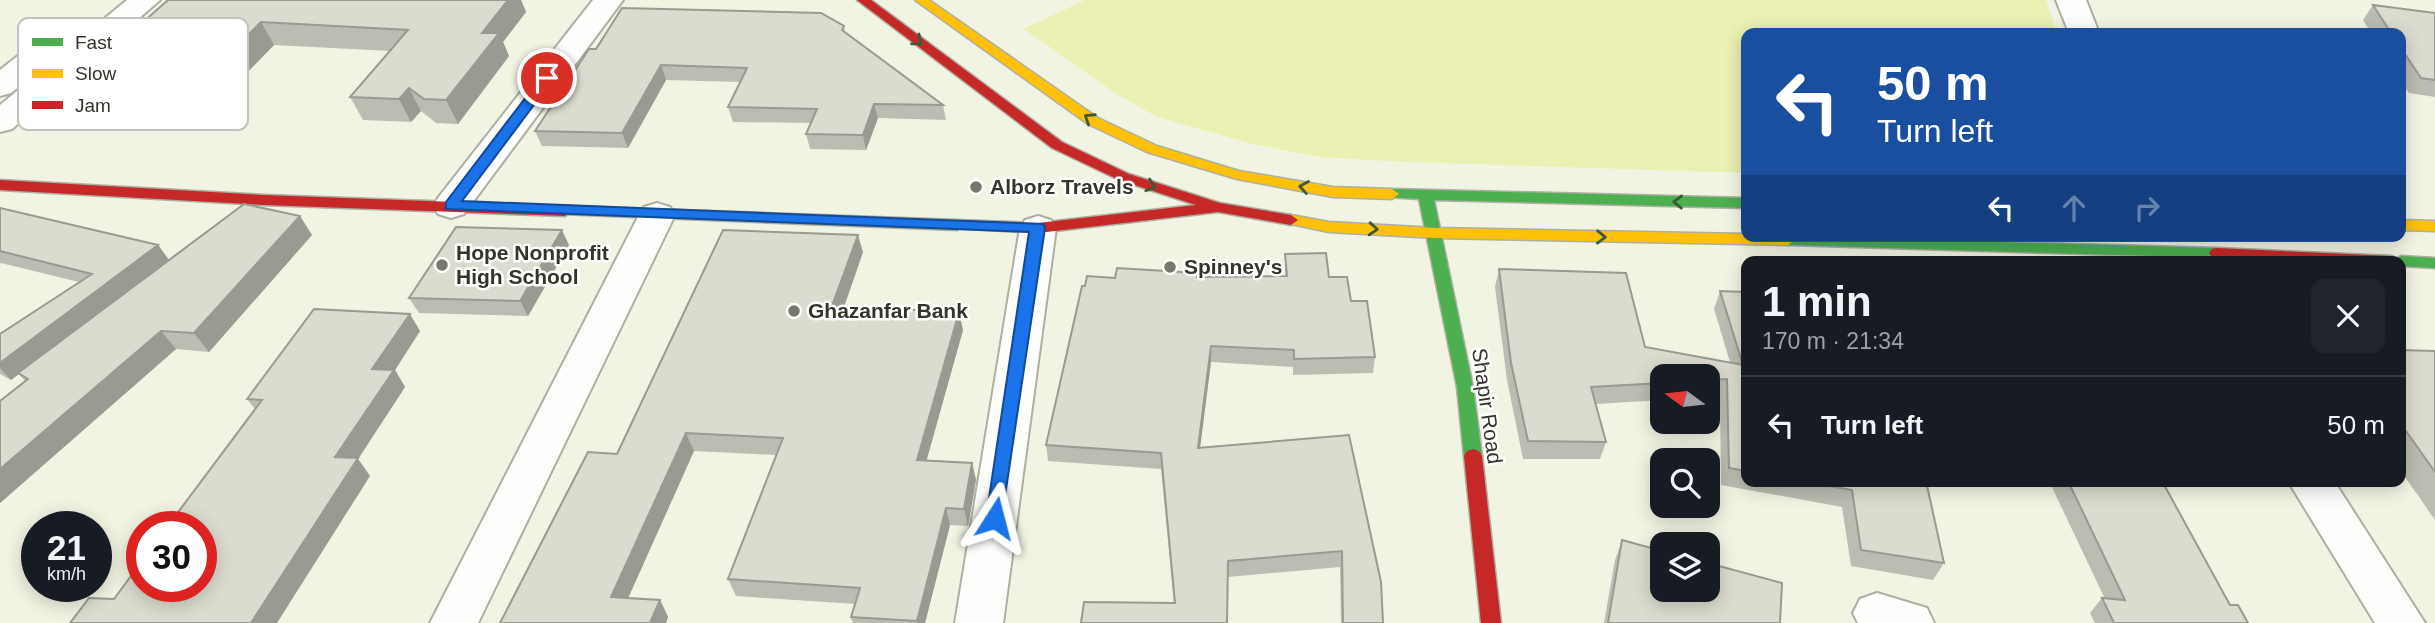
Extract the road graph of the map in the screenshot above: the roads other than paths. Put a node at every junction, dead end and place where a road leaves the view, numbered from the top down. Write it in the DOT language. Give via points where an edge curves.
graph roads {
  1 [pos="105,0"];
  2 [pos="145,0"];
  3 [pos="608,0"];
  4 [pos="863,0"];
  5 [pos="921,0"];
  6 [pos="2071,0"];
  7 [pos="83,18"];
  8 [pos="124,18"];
  9 [pos="2082,28"];
  10 [pos="18,71"];
  11 [pos="0,86"];
  12 [pos="18,107"];
  13 [pos="0,122"];
  14 [pos="0,185"];
  15 [pos="1426,197"];
  16 [pos="1741,203"];
  17 [pos="451,206"];
  18 [pos="1218,207"];
  19 [pos="657,215"];
  20 [pos="2406,225"];
  21 [pos="2435,226"];
  22 [pos="1038,228"];
  23 [pos="1436,233"];
  24 [pos="1741,239"];
  25 [pos="1860,242"];
  26 [pos="2164,256"];
  27 [pos="2406,261"];
  28 [pos="2435,262"];
  29 [pos="2314,487"];
  30 [pos="454,623"];
  31 [pos="979,623"];
  32 [pos="1491,623"];
  33 [pos="2402,623"];
  1 -- 7 [label="street"];
  2 -- 8 [label="street"];
  3 -- 17 [label="street"];
  4 -- 18 [label="main road, one-way" via="1057,145 1124,177"];
  15 -- 5 [label="main road, one-way" via="1333,192 1237,175 1152,149 1093,121"];
  6 -- 9 [label="street"];
  10 -- 11 [label="street"];
  12 -- 13 [label="street"];
  14 -- 17 [label="main road"];
  16 -- 15 [label="main road, one-way"];
  15 -- 23 [label="main road, Shapir Road"];
  17 -- 19 [label="main road"];
  18 -- 22 [label="main road"];
  18 -- 23 [label="main road, one-way" via="1329,227"];
  19 -- 22 [label="main road"];
  19 -- 30 [label="street"];
  20 -- 21 [label="main road"];
  22 -- 31 [label="street"];
  23 -- 24 [label="main road, one-way"];
  23 -- 32 [label="main road, Shapir Road" via="1465,387"];
  25 -- 26 [label="main road, one-way" via="2049,246"];
  27 -- 28 [label="main road"];
  29 -- 33 [label="street"];
}
